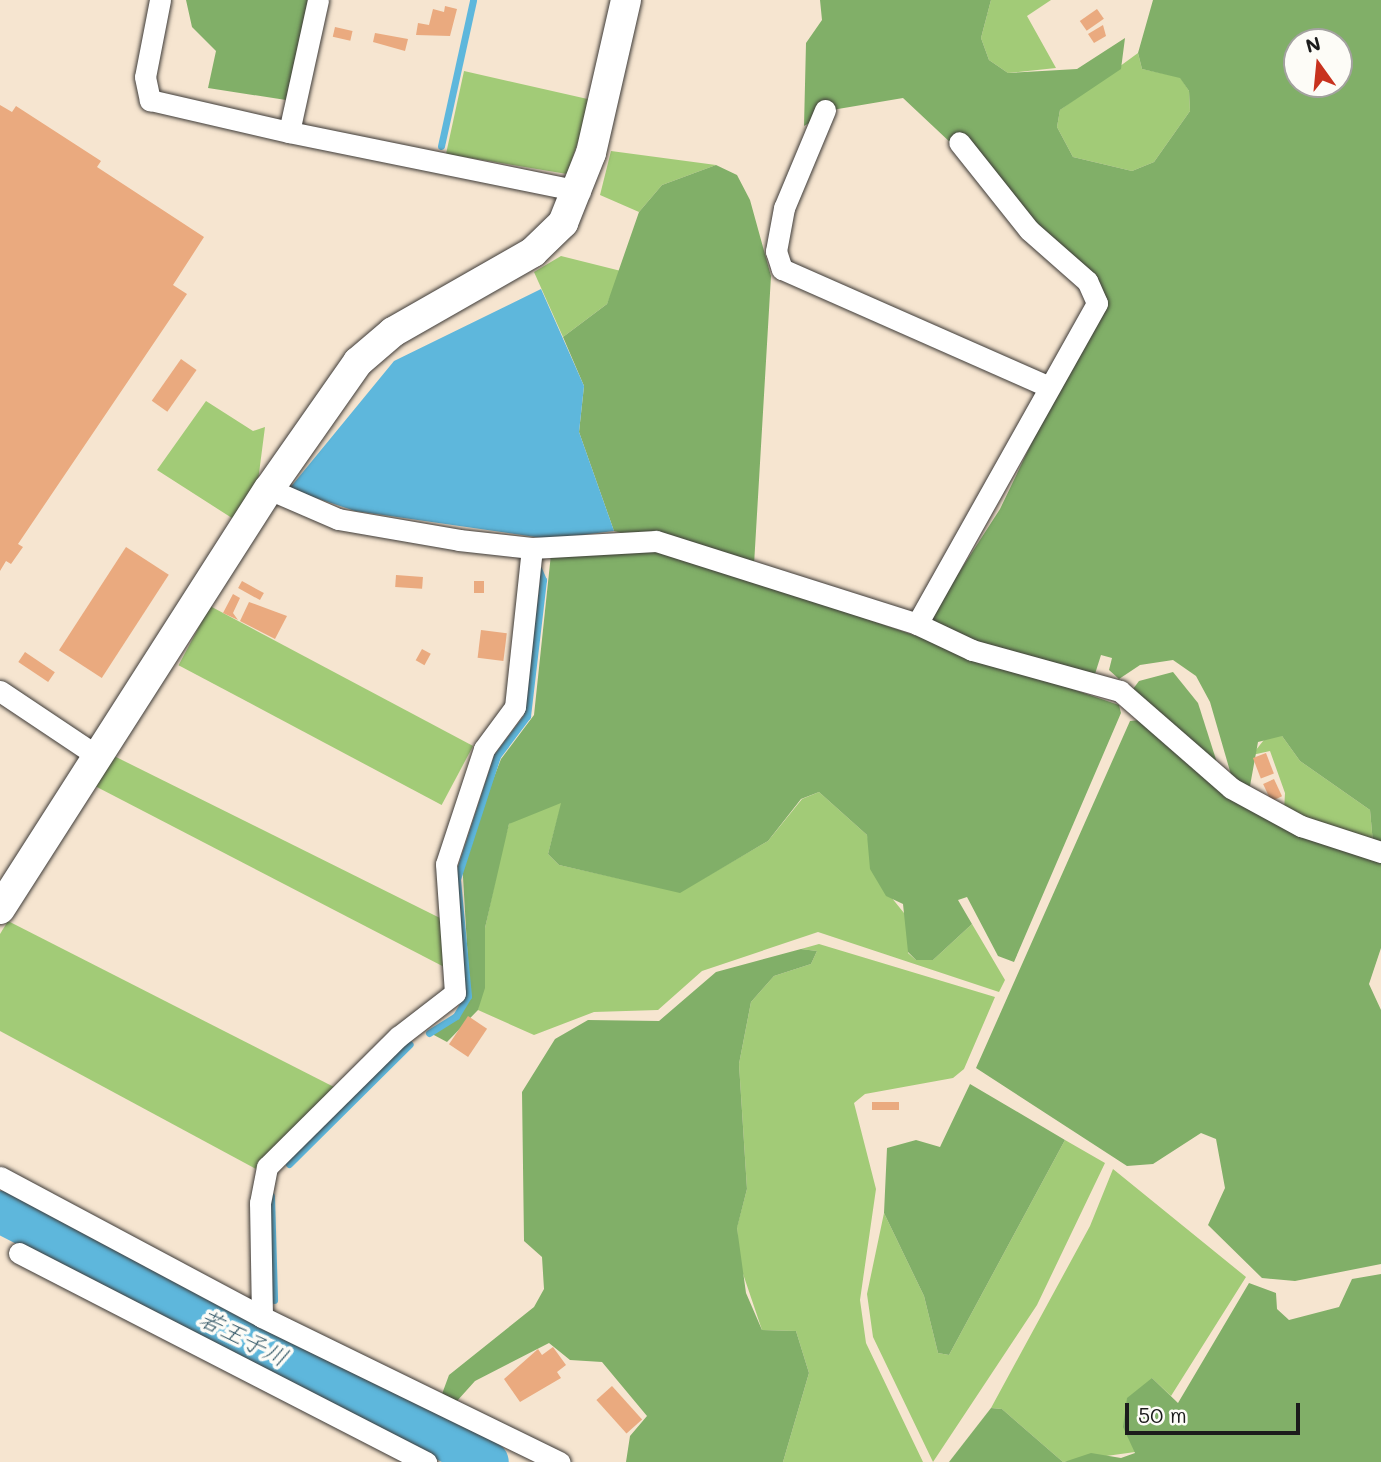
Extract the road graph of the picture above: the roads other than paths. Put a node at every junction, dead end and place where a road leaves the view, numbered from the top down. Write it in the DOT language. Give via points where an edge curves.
graph roads {
  1 [pos="160,0"];
  2 [pos="318,0"];
  3 [pos="626,0"];
  4 [pos="825,110"];
  5 [pos="289,132"];
  6 [pos="959,142"];
  7 [pos="580,191"];
  8 [pos="1049,387"];
  9 [pos="269,489"];
  10 [pos="532,548"];
  11 [pos="917,624"];
  12 [pos="0,691"];
  13 [pos="97,756"];
  14 [pos="1381,852"];
  15 [pos="9,876"];
  16 [pos="0,909"];
  17 [pos="0,1177"];
  18 [pos="19,1253"];
  19 [pos="262,1317"];
  20 [pos="425,1462"];
  21 [pos="559,1462"];
  1 -- 5 [label="street" via="145,77 149,100"];
  2 -- 5 [label="street"];
  3 -- 7 [label="street"];
  4 -- 8 [label="street" via="784,208 776,251 782,269"];
  5 -- 7 [label="street"];
  6 -- 8 [label="street" via="1029,230 1087,281 1097,303"];
  7 -- 9 [label="street" via="550,240 376,344 326,403"];
  8 -- 11 [label="street"];
  9 -- 10 [label="street" via="338,519"];
  9 -- 13 [label="street"];
  10 -- 11 [label="street" via="656,541"];
  10 -- 19 [label="street" via="516,707 484,750 446,864 455,993 398,1037 267,1167 260,1203"];
  11 -- 14 [label="street" via="971,650 1120,691 1231,788 1301,826"];
  12 -- 13 [label="street"];
  13 -- 15 [label="street"];
  15 -- 16 [label="street"];
  17 -- 19 [label="street"];
  18 -- 20 [label="street"];
  19 -- 21 [label="street"];
}
